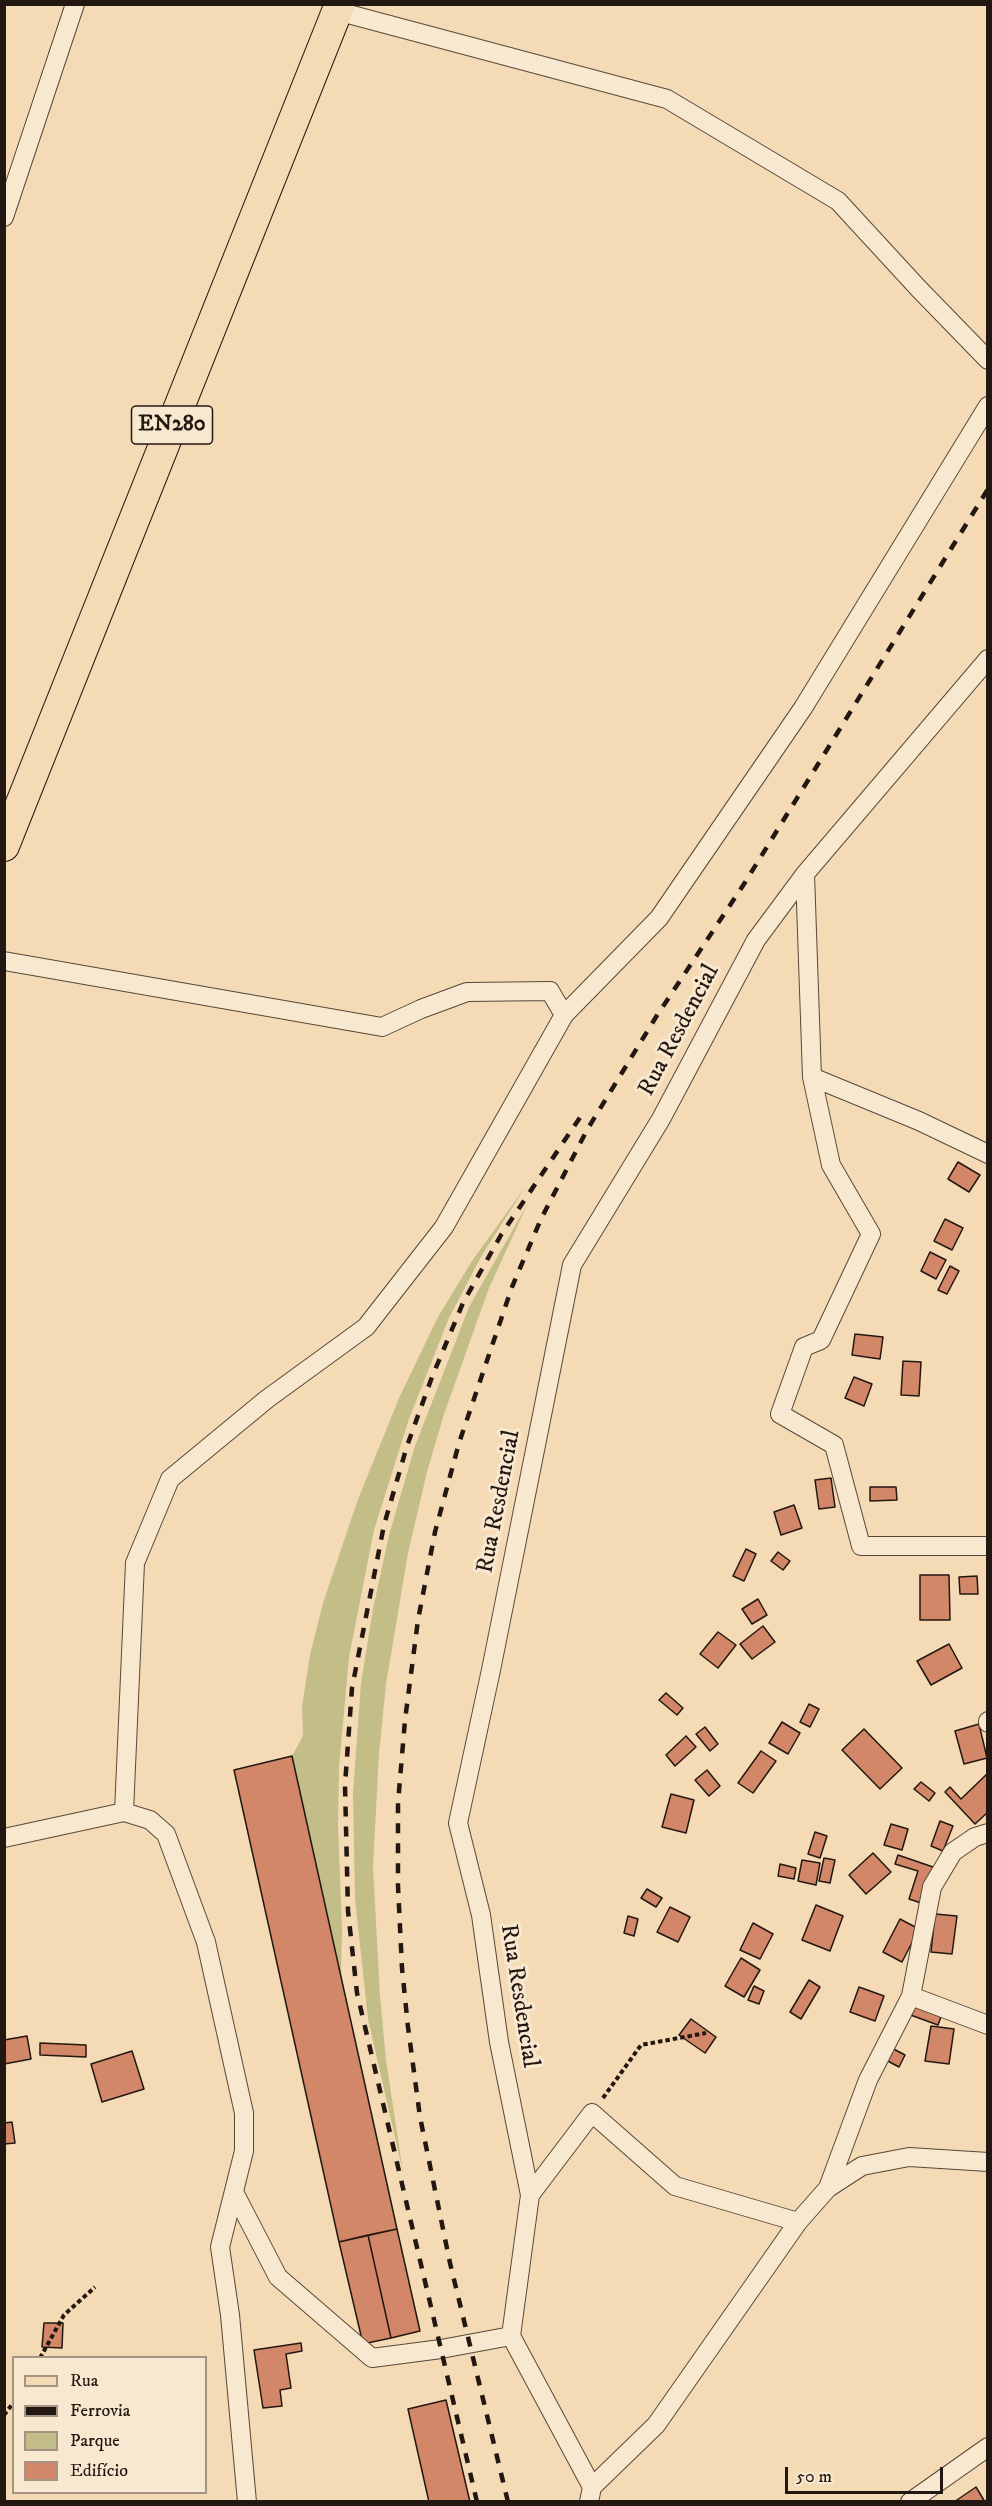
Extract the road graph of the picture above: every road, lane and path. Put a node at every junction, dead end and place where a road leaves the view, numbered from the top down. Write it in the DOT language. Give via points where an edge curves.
graph roads {
  1 [pos="75,4"];
  2 [pos="339,8"];
  3 [pos="4,217"];
  4 [pos="987,360"];
  5 [pos="987,406"];
  6 [pos="987,659"];
  7 [pos="4,846"];
  8 [pos="805,874"];
  9 [pos="4,961"];
  10 [pos="564,1015"];
  11 [pos="812,1077"];
  12 [pos="987,1154"];
  13 [pos="987,1546"];
  14 [pos="124,1812"];
  15 [pos="987,1833"];
  16 [pos="4,1838"];
  17 [pos="911,1995"];
  18 [pos="987,2025"];
  19 [pos="706,2033"];
  20 [pos="591,2113"];
  21 [pos="987,2162"];
  22 [pos="828,2188"];
  23 [pos="235,2194"];
  24 [pos="530,2195"];
  25 [pos="798,2222"];
  26 [pos="95,2287"];
  27 [pos="511,2336"];
  28 [pos="41,2356"];
  29 [pos="987,2447"];
  30 [pos="590,2494"];
  31 [pos="247,2502"];
  32 [pos="910,2502"];
  1 -- 3 [label="street"];
  2 -- 4 [label="street" via="667,99 838,201"];
  2 -- 7 [label="main road, EN280"];
  5 -- 10 [label="street" via="803,708 658,918"];
  6 -- 8 [label="street, Rua Resdencial"];
  8 -- 11 [label="street"];
  8 -- 24 [label="street, Rua Resdencial" via="756,940 661,1119 572,1264 458,1823 481,1915 499,2043"];
  9 -- 10 [label="street" via="382,1027 467,992 550,991"];
  10 -- 14 [label="street" via="444,1227 366,1327 267,1399 170,1479 135,1563"];
  11 -- 12 [label="street"];
  11 -- 13 [label="street" via="831,1165 871,1234 821,1340 804,1347 780,1414 834,1445 861,1546"];
  14 -- 16 [label="street"];
  14 -- 23 [label="street" via="150,1820 166,1834 206,1942 244,2113 244,2151"];
  15 -- 17 [label="street" via="953,1852 932,1887"];
  17 -- 18 [label="street"];
  17 -- 22 [label="street" via="868,2080"];
  19 -- 20 [label="path" via="641,2045"];
  20 -- 24 [label="street"];
  20 -- 25 [label="street" via="675,2186"];
  21 -- 22 [label="street" via="909,2157 862,2166"];
  22 -- 25 [label="street"];
  23 -- 27 [label="street" via="278,2277 372,2358"];
  23 -- 31 [label="street" via="220,2247"];
  24 -- 27 [label="street"];
  25 -- 30 [label="street" via="656,2425"];
  26 -- 28 [label="path" via="64,2315"];
  27 -- 30 [label="street"];
  29 -- 32 [label="street"];
}
